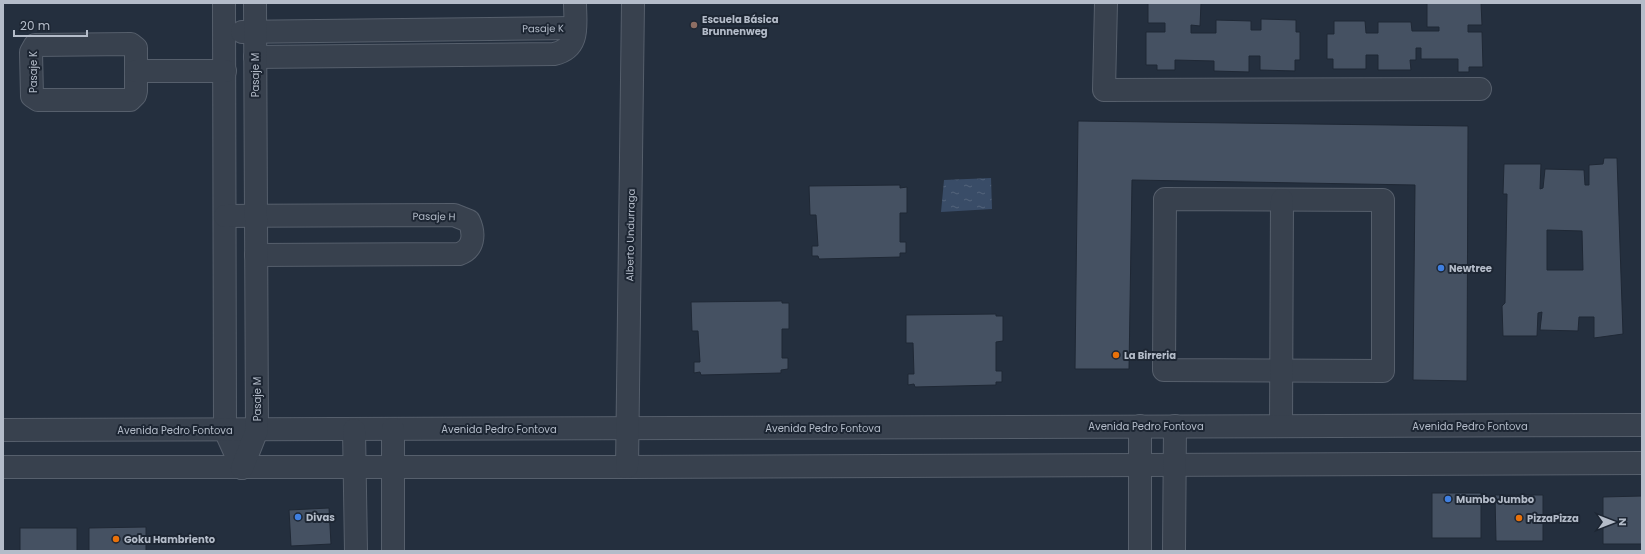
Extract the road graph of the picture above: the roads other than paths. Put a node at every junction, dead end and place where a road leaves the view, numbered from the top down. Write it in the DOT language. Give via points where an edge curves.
graph roads {
  1 [pos="224,3"];
  2 [pos="255,3"];
  3 [pos="575,3"];
  4 [pos="633,3"];
  5 [pos="1106,3"];
  6 [pos="575,28"];
  7 [pos="224,32"];
  8 [pos="255,32"];
  9 [pos="255,57"];
  10 [pos="225,71"];
  11 [pos="136,72"];
  12 [pos="1480,89"];
  13 [pos="1282,200"];
  14 [pos="225,216"];
  15 [pos="256,216"];
  16 [pos="256,255"];
  17 [pos="1281,370"];
  18 [pos="1642,425"];
  19 [pos="1140,426"];
  20 [pos="1175,426"];
  21 [pos="1281,426"];
  22 [pos="628,428"];
  23 [pos="3,430"];
  24 [pos="225,430"];
  25 [pos="257,430"];
  26 [pos="354,430"];
  27 [pos="393,430"];
  28 [pos="1642,462"];
  29 [pos="1140,465"];
  30 [pos="1175,465"];
  31 [pos="354,467"];
  32 [pos="393,467"];
  33 [pos="627,467"];
  34 [pos="3,468"];
  35 [pos="242,468"];
  36 [pos="356,551"];
  37 [pos="393,551"];
  38 [pos="1140,551"];
  39 [pos="1174,551"];
  1 -- 7 [label="street"];
  2 -- 8 [label="street, Pasaje M"];
  3 -- 6 [label="street"];
  4 -- 22 [label="street, Alberto Undurraga"];
  5 -- 12 [label="street" via="1104,90"];
  6 -- 8 [label="street, Pasaje K"];
  6 -- 9 [label="street, Pasaje K" via="573,42 562,52 554,54"];
  7 -- 8 [label="street, Pasaje K"];
  7 -- 10 [label="street"];
  8 -- 9 [label="street, Pasaje M"];
  9 -- 15 [label="street, Pasaje M"];
  10 -- 11 [label="street"];
  10 -- 14 [label="street"];
  11 -- 11 [label="street, Pasaje K" via="136,48 131,44 38,45 33,47 31,52 31,94 38,100 130,100 136,91"];
  13 -- 17 [label="street"];
  13 -- 17 [label="street" via="1384,200 1383,370"];
  13 -- 17 [label="street" via="1165,199 1164,362 1164,370"];
  14 -- 15 [label="street, Pasaje H"];
  14 -- 24 [label="street"];
  15 -- 16 [label="street, Pasaje M"];
  15 -- 16 [label="street, Pasaje H" via="454,215 469,221 472,237 471,245 466,252 453,255"];
  16 -- 25 [label="street, Pasaje M"];
  17 -- 21 [label="street"];
  18 -- 21 [label="street, Avenida Pedro Fontova"];
  19 -- 20 [label="street, Avenida Pedro Fontova"];
  19 -- 22 [label="street, Avenida Pedro Fontova"];
  19 -- 29 [label="street"];
  20 -- 21 [label="street, Avenida Pedro Fontova"];
  20 -- 30 [label="street"];
  22 -- 27 [label="street, Avenida Pedro Fontova"];
  22 -- 33 [label="street, Alberto Undurraga"];
  23 -- 24 [label="street, Avenida Pedro Fontova"];
  24 -- 25 [label="street, Avenida Pedro Fontova"];
  24 -- 35 [label="street"];
  25 -- 26 [label="street, Avenida Pedro Fontova"];
  25 -- 35 [label="street, Pasaje M"];
  26 -- 27 [label="street, Avenida Pedro Fontova"];
  26 -- 31 [label="street"];
  27 -- 32 [label="street"];
  28 -- 30 [label="street"];
  29 -- 30 [label="street"];
  29 -- 33 [label="street"];
  29 -- 38 [label="street"];
  30 -- 39 [label="street"];
  31 -- 32 [label="street"];
  31 -- 35 [label="street"];
  31 -- 36 [label="street"];
  32 -- 33 [label="street"];
  32 -- 37 [label="street"];
  34 -- 35 [label="street"];
}
